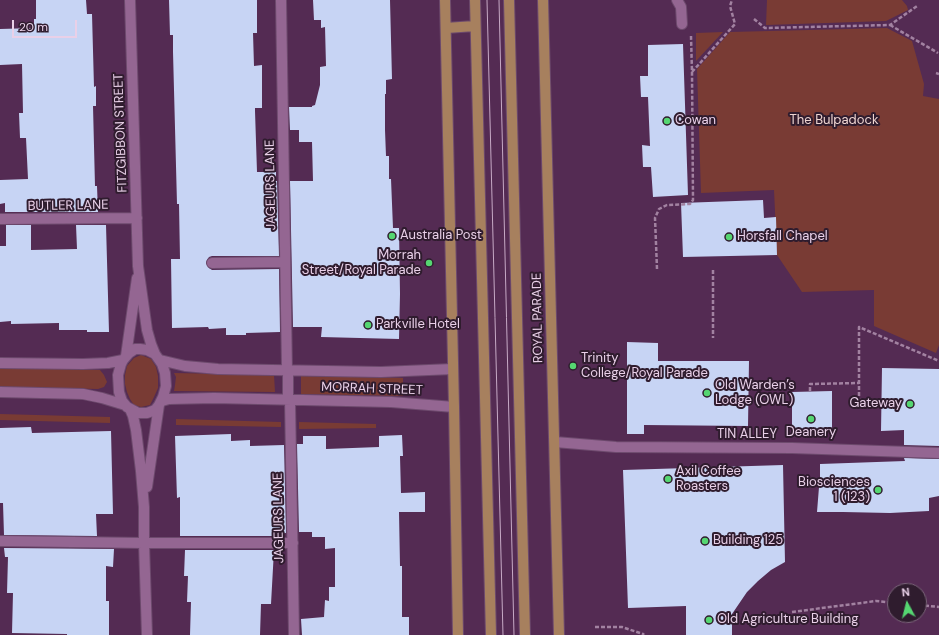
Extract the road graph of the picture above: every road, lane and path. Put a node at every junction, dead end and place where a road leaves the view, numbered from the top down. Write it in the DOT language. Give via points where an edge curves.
graph roads {
  1 [pos="130,0"];
  2 [pos="281,0"];
  3 [pos="445,0"];
  4 [pos="475,0"];
  5 [pos="509,0"];
  6 [pos="543,0"];
  7 [pos="677,0"];
  8 [pos="732,0"];
  9 [pos="917,6"];
  10 [pos="754,19"];
  11 [pos="682,24"];
  12 [pos="890,25"];
  13 [pos="475,26"];
  14 [pos="446,28"];
  15 [pos="690,32"];
  16 [pos="938,53"];
  17 [pos="692,72"];
  18 [pos="137,218"];
  19 [pos="0,219"];
  20 [pos="285,262"];
  21 [pos="212,264"];
  22 [pos="138,266"];
  23 [pos="657,269"];
  24 [pos="713,270"];
  25 [pos="714,338"];
  26 [pos="158,357"];
  27 [pos="125,358"];
  28 [pos="939,361"];
  29 [pos="0,362"];
  30 [pos="453,369"];
  31 [pos="287,370"];
  32 [pos="859,383"];
  33 [pos="810,391"];
  34 [pos="0,392"];
  35 [pos="289,400"];
  36 [pos="859,402"];
  37 [pos="160,403"];
  38 [pos="128,407"];
  39 [pos="454,407"];
  40 [pos="555,442"];
  41 [pos="939,453"];
  42 [pos="144,507"];
  43 [pos="0,541"];
  44 [pos="144,543"];
  45 [pos="293,543"];
  46 [pos="887,602"];
  47 [pos="927,606"];
  48 [pos="939,607"];
  49 [pos="792,612"];
  50 [pos="594,627"];
  51 [pos="147,635"];
  52 [pos="294,635"];
  53 [pos="458,635"];
  54 [pos="491,635"];
  55 [pos="525,635"];
  56 [pos="560,635"];
  57 [pos="644,635"];
  1 -- 18 [label="street, FITZGIBBON STREET"];
  2 -- 20 [label="street, JAGEURS LANE"];
  3 -- 14 [label="main road"];
  4 -- 13 [label="main road"];
  5 -- 55 [label="main road, ROYAL PARADE"];
  6 -- 40 [label="main road, ROYAL PARADE"];
  7 -- 11 [label="street" via="681,7"];
  8 -- 17 [label="path" via="730,6 735,24"];
  9 -- 12 [label="path"];
  10 -- 12 [label="path" via="765,28"];
  12 -- 16 [label="path"];
  13 -- 14 [label="main road"];
  13 -- 54 [label="main road"];
  14 -- 30 [label="main road"];
  15 -- 17 [label="path"];
  17 -- 23 [label="path" via="693,200 690,204 667,205 659,209 655,218"];
  18 -- 19 [label="street, BUTLER LANE"];
  18 -- 22 [label="street, FITZGIBBON STREET"];
  20 -- 21 [label="street"];
  20 -- 31 [label="street, JAGEURS LANE"];
  22 -- 26 [label="street, FITZGIBBON STREET" via="147,330"];
  22 -- 27 [label="street, FITZGIBBON STREET"];
  24 -- 25 [label="path"];
  26 -- 27 [label="street" via="147,350 135,349"];
  26 -- 31 [label="street, MORRAH STREET" via="194,367"];
  26 -- 37 [label="street" via="166,378 165,392"];
  27 -- 29 [label="street" via="83,364"];
  27 -- 38 [label="street" via="118,380 120,397"];
  28 -- 32 [label="path" via="859,327"];
  30 -- 31 [label="street, MORRAH STREET" via="381,372"];
  30 -- 39 [label="main road"];
  31 -- 35 [label="street"];
  32 -- 33 [label="path" via="810,384"];
  32 -- 36 [label="path"];
  34 -- 38 [label="street" via="82,394"];
  35 -- 37 [label="street, MORRAH STREET" via="201,398 169,399"];
  35 -- 39 [label="street, MORRAH STREET" via="391,402"];
  35 -- 45 [label="street, JAGEURS LANE"];
  37 -- 38 [label="street" via="155,410 147,413"];
  37 -- 42 [label="street"];
  38 -- 42 [label="street" via="136,430"];
  39 -- 53 [label="main road"];
  40 -- 41 [label="street, TIN ALLEY" via="616,447 792,448"];
  40 -- 56 [label="main road, ROYAL PARADE"];
  42 -- 44 [label="street"];
  43 -- 44 [label="street"];
  44 -- 45 [label="street"];
  44 -- 51 [label="street"];
  45 -- 52 [label="street, JAGEURS LANE"];
  46 -- 49 [label="path" via="876,601"];
  47 -- 48 [label="path"];
  50 -- 57 [label="path" via="622,627"];
}
